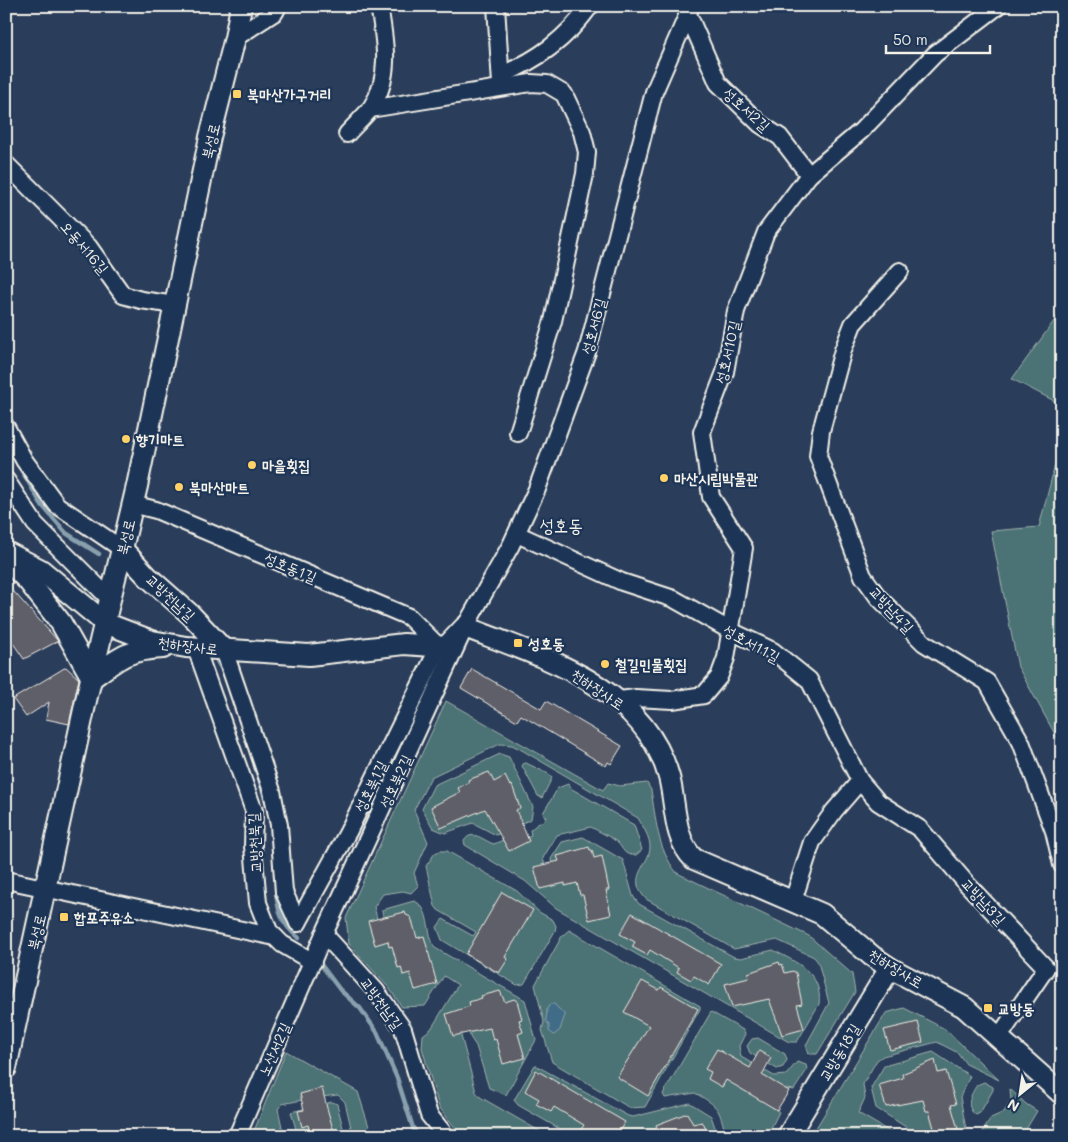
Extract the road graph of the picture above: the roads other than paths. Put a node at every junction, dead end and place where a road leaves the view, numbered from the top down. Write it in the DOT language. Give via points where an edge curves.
graph roads {
  1 [pos="241,6"];
  2 [pos="278,6"];
  3 [pos="379,6"];
  4 [pos="496,6"];
  5 [pos="590,6"];
  6 [pos="998,6"];
  7 [pos="689,10"];
  8 [pos="236,38"];
  9 [pos="501,82"];
  10 [pos="370,109"];
  11 [pos="347,134"];
  12 [pos="6,164"];
  13 [pos="809,175"];
  14 [pos="900,271"];
  15 [pos="175,305"];
  16 [pos="6,428"];
  17 [pos="518,433"];
  18 [pos="6,480"];
  19 [pos="132,504"];
  20 [pos="517,534"];
  21 [pos="122,549"];
  22 [pos="6,552"];
  23 [pos="6,558"];
  24 [pos="111,600"];
  25 [pos="105,623"];
  26 [pos="465,627"];
  27 [pos="731,631"];
  28 [pos="191,647"];
  29 [pos="439,647"];
  30 [pos="224,650"];
  31 [pos="92,678"];
  32 [pos="619,700"];
  33 [pos="860,781"];
  34 [pos="1062,865"];
  35 [pos="6,880"];
  36 [pos="46,887"];
  37 [pos="793,900"];
  38 [pos="298,923"];
  39 [pos="324,934"];
  40 [pos="274,937"];
  41 [pos="313,962"];
  42 [pos="890,968"];
  43 [pos="999,1037"];
  44 [pos="6,1068"];
  45 [pos="1062,1094"];
  46 [pos="237,1136"];
  47 [pos="446,1136"];
  48 [pos="788,1136"];
  1 -- 8 [label="main road, 북성로"];
  2 -- 8 [label="street" via="275,12"];
  3 -- 10 [label="street" via="385,67 379,93"];
  4 -- 9 [label="street"];
  5 -- 9 [label="street" via="560,42"];
  6 -- 13 [label="street, 성호서10길" via="935,54 861,131"];
  7 -- 13 [label="street, 성호서2길" via="718,83 760,124 780,137"];
  7 -- 20 [label="street, 성호서6길" via="654,92 587,352 540,482"];
  8 -- 15 [label="main road, 북성로" via="210,137"];
  9 -- 10 [label="street"];
  9 -- 17 [label="street" via="548,84 564,94 582,132 587,152 553,321"];
  10 -- 11 [label="street"];
  12 -- 15 [label="street, 오동서16길" via="89,247 123,295"];
  13 -- 27 [label="street, 성호서10길" via="766,232 736,312 726,372 702,432 711,497 744,548"];
  14 -- 34 [label="street, 교방남4길" via="853,324 843,350 818,456 863,576 878,597 924,643 987,682 1021,742 1054,831"];
  15 -- 19 [label="main road, 북성로"];
  16 -- 21 [label="street, 교방천남길" via="24,460 57,505"];
  18 -- 24 [label="street" via="35,524"];
  19 -- 21 [label="main road, 북성로"];
  19 -- 29 [label="street, 성호동1길" via="156,510 409,617"];
  20 -- 26 [label="street, 성호서6길"];
  20 -- 27 [label="street, 성호서11길" via="622,582 674,600"];
  21 -- 24 [label="main road, 북성로"];
  21 -- 30 [label="main road, 교방천남길"];
  22 -- 25 [label="main road, 천하장사로" via="41,570"];
  23 -- 31 [label="main road" via="30,582 61,623"];
  24 -- 25 [label="main road, 북성로"];
  25 -- 28 [label="main road, 천하장사로" via="152,641"];
  25 -- 31 [label="main road, 북성로"];
  26 -- 29 [label="main road" via="446,647"];
  26 -- 32 [label="main road, 천하장사로" via="571,670"];
  26 -- 39 [label="street, 성호북2길"];
  27 -- 32 [label="street, 성호서10길" via="719,677 704,695 672,700"];
  27 -- 33 [label="street, 성호서11길" via="772,651 810,680"];
  28 -- 30 [label="main road, 천하장사로"];
  28 -- 31 [label="main road" via="139,649 118,658"];
  28 -- 40 [label="street, 교방천북길" via="254,811 253,846 258,903"];
  29 -- 30 [label="main road, 천하장사로" via="404,644 309,655"];
  29 -- 38 [label="street, 성호북1길" via="348,832"];
  30 -- 38 [label="street, 교방천남길" via="272,791 279,825 284,892"];
  31 -- 36 [label="main road, 북성로"];
  32 -- 37 [label="main road, 천하장사로" via="648,735 663,763 681,842 687,852 714,869"];
  33 -- 37 [label="street" via="812,842"];
  33 -- 43 [label="street, 교방남3길" via="878,802 920,828 967,884 1046,968"];
  35 -- 36 [label="street"];
  36 -- 40 [label="street"];
  36 -- 44 [label="main road, 북성로"];
  37 -- 42 [label="main road, 천하장사로" via="832,920"];
  39 -- 41 [label="street, 성호북2길"];
  39 -- 47 [label="street, 교방천남길" via="376,991 403,1029 430,1115"];
  40 -- 41 [label="street, 교방천북길"];
  41 -- 46 [label="street, 노산서2길"];
  42 -- 43 [label="main road, 천하장사로" via="964,1007"];
  42 -- 48 [label="main road, 교방동18길"];
  43 -- 45 [label="main road, 천하장사로"];
}
